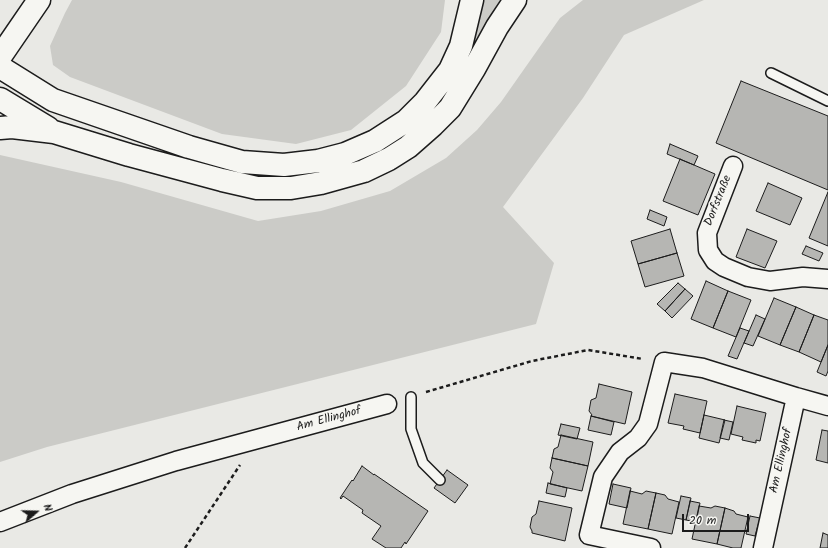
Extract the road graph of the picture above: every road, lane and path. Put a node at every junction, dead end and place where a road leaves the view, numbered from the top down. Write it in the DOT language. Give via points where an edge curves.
graph roads {
  1 [pos="39,0"];
  2 [pos="472,0"];
  3 [pos="516,0"];
  4 [pos="0,57"];
  5 [pos="0,67"];
  6 [pos="771,73"];
  7 [pos="0,99"];
  8 [pos="828,101"];
  9 [pos="0,128"];
  10 [pos="54,132"];
  11 [pos="733,166"];
  12 [pos="828,279"];
  13 [pos="664,362"];
  14 [pos="411,397"];
  15 [pos="796,397"];
  16 [pos="387,404"];
  17 [pos="828,406"];
  18 [pos="258,439"];
  19 [pos="440,480"];
  20 [pos="0,522"];
  21 [pos="185,548"];
  22 [pos="651,548"];
  23 [pos="763,548"];
  1 -- 4 [label="main road"];
  2 -- 5 [label="main road" via="461,46 450,70 406,121 375,141 345,154 318,161 284,165 242,162 189,147 54,100"];
  3 -- 10 [label="main road" via="497,27 450,108 408,147 364,172 291,188 257,188"];
  6 -- 8 [label="lane"];
  7 -- 10 [label="main road"];
  9 -- 10 [label="main road"];
  11 -- 12 [label="street, Dorfstraße" via="706,233 708,250 715,261 748,277 763,280 803,277"];
  13 -- 14 [label="path" via="588,350 532,361"];
  13 -- 15 [label="street" via="703,368"];
  13 -- 22 [label="street" via="648,424 638,438 620,452 603,477 589,535"];
  14 -- 19 [label="lane" via="411,429 423,463"];
  15 -- 17 [label="street"];
  15 -- 23 [label="street, Am Ellinghof"];
  16 -- 18 [label="street, Am Ellinghof"];
  18 -- 20 [label="street, Am Ellinghof" via="176,461 72,494"];
  18 -- 21 [label="path"];
}
